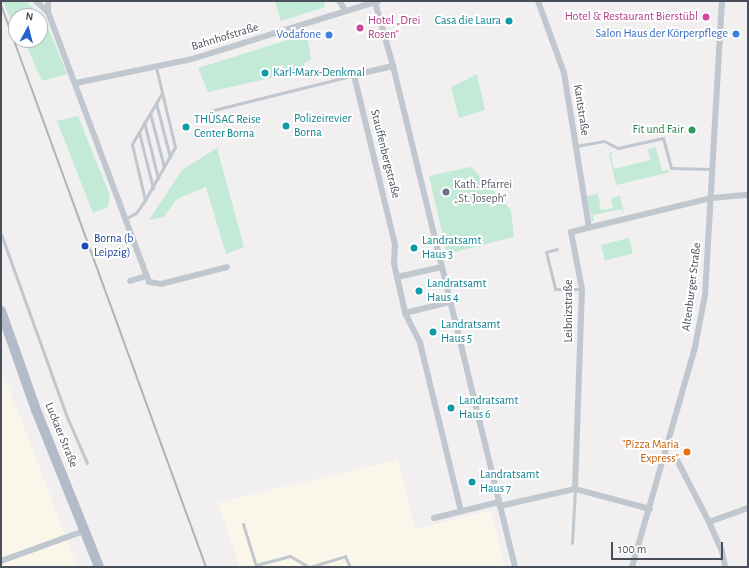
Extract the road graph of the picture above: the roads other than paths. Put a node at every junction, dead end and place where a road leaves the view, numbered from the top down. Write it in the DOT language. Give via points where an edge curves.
graph roads {
  1 [pos="36,1"];
  2 [pos="339,1"];
  3 [pos="538,1"];
  4 [pos="722,1"];
  5 [pos="377,2"];
  6 [pos="44,8"];
  7 [pos="346,11"];
  8 [pos="48,12"];
  9 [pos="393,66"];
  10 [pos="156,67"];
  11 [pos="354,75"];
  12 [pos="76,84"];
  13 [pos="162,93"];
  14 [pos="156,103"];
  15 [pos="210,111"];
  16 [pos="150,113"];
  17 [pos="144,122"];
  18 [pos="139,132"];
  19 [pos="576,146"];
  20 [pos="170,157"];
  21 [pos="164,168"];
  22 [pos="713,170"];
  23 [pos="158,178"];
  24 [pos="153,188"];
  25 [pos="748,195"];
  26 [pos="712,198"];
  27 [pos="145,200"];
  28 [pos="125,219"];
  29 [pos="589,227"];
  30 [pos="1,234"];
  31 [pos="557,249"];
  32 [pos="227,267"];
  33 [pos="442,267"];
  34 [pos="145,276"];
  35 [pos="397,277"];
  36 [pos="130,281"];
  37 [pos="582,290"];
  38 [pos="450,302"];
  39 [pos="1,311"];
  40 [pos="405,313"];
  41 [pos="665,455"];
  42 [pos="87,463"];
  43 [pos="575,488"];
  44 [pos="499,504"];
  45 [pos="748,508"];
  46 [pos="650,509"];
  47 [pos="461,511"];
  48 [pos="434,518"];
  49 [pos="709,522"];
  50 [pos="243,524"];
  51 [pos="84,531"];
  52 [pos="572,542"];
  53 [pos="1,561"];
  54 [pos="256,566"];
  55 [pos="99,567"];
  56 [pos="310,567"];
  57 [pos="350,567"];
  58 [pos="515,567"];
  59 [pos="632,567"];
  60 [pos="725,567"];
  1 -- 6 [label="street"];
  2 -- 7 [label="street"];
  3 -- 19 [label="street, Kantstraße" via="564,73"];
  4 -- 22 [label="street, Altenburger Straße"];
  5 -- 7 [label="street, Bahnhofstraße"];
  5 -- 9 [label="street"];
  7 -- 10 [label="street, Bahnhofstraße" via="201,56"];
  8 -- 12 [label="street"];
  9 -- 11 [label="street"];
  9 -- 33 [label="street"];
  10 -- 12 [label="street, Bahnhofstraße"];
  10 -- 13 [label="lane"];
  11 -- 15 [label="lane"];
  11 -- 35 [label="street, Stauffenbergstraße" via="393,235"];
  12 -- 28 [label="street"];
  13 -- 14 [label="lane"];
  13 -- 20 [label="lane" via="175,147"];
  14 -- 16 [label="lane"];
  14 -- 20 [label="lane"];
  16 -- 17 [label="lane"];
  16 -- 21 [label="lane"];
  17 -- 18 [label="lane"];
  17 -- 23 [label="lane"];
  18 -- 24 [label="lane"];
  18 -- 27 [label="lane" via="132,144"];
  19 -- 22 [label="lane" via="604,141 618,148 663,138 671,168"];
  19 -- 29 [label="street, Kantstraße"];
  20 -- 21 [label="lane"];
  21 -- 23 [label="lane"];
  22 -- 26 [label="street, Altenburger Straße"];
  23 -- 24 [label="lane"];
  24 -- 27 [label="lane"];
  25 -- 26 [label="street, Leibnizstraße"];
  26 -- 29 [label="street, Leibnizstraße"];
  26 -- 41 [label="street, Altenburger Straße" via="705,295 699,331"];
  27 -- 28 [label="lane" via="136,213"];
  28 -- 34 [label="street"];
  29 -- 37 [label="street, Leibnizstraße" via="571,232"];
  30 -- 42 [label="lane" via="67,417"];
  31 -- 37 [label="lane" via="546,252 555,289"];
  32 -- 34 [label="street" via="155,284 149,282"];
  33 -- 35 [label="street"];
  33 -- 38 [label="street"];
  34 -- 36 [label="street"];
  35 -- 40 [label="street, Stauffenbergstraße"];
  37 -- 43 [label="street, Leibnizstraße"];
  38 -- 40 [label="street"];
  38 -- 44 [label="street"];
  39 -- 51 [label="main road, Luckaer Straße"];
  40 -- 47 [label="street, Stauffenbergstraße" via="420,343"];
  41 -- 46 [label="street, Altenburger Straße"];
  41 -- 49 [label="street" via="677,460"];
  43 -- 44 [label="street"];
  43 -- 46 [label="street"];
  43 -- 52 [label="lane, Leibnizstraße"];
  44 -- 47 [label="street"];
  44 -- 58 [label="street"];
  45 -- 49 [label="street"];
  46 -- 59 [label="street, Altenburger Straße"];
  47 -- 48 [label="street"];
  49 -- 60 [label="street" via="722,551"];
  50 -- 54 [label="lane"];
  51 -- 53 [label="street"];
  51 -- 55 [label="main road, Luckaer Straße"];
  54 -- 56 [label="lane" via="290,556"];
  56 -- 57 [label="lane" via="345,556"];
}
